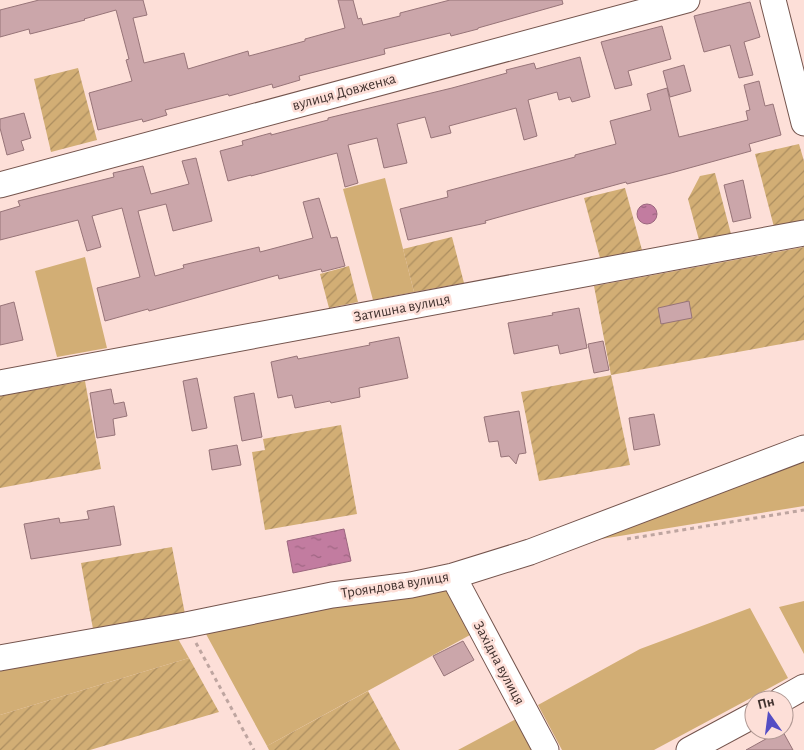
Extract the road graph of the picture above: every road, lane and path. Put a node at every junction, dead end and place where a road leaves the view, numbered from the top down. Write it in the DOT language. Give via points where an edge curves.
graph roads {
  1 [pos="688,0"];
  2 [pos="773,0"];
  3 [pos="804,123"];
  4 [pos="0,185"];
  5 [pos="804,233"];
  6 [pos="0,382"];
  7 [pos="804,448"];
  8 [pos="804,510"];
  9 [pos="622,540"];
  10 [pos="453,576"];
  11 [pos="186,625"];
  12 [pos="0,658"];
  13 [pos="744,720"];
  14 [pos="254,750"];
  15 [pos="546,750"];
  16 [pos="689,750"];
  1 -- 4 [label="street, вулиця Довженка"];
  2 -- 3 [label="street"];
  5 -- 6 [label="street, Затишна вулиця"];
  7 -- 10 [label="street, Трояндова вулиця" via="530,552"];
  8 -- 9 [label="path"];
  10 -- 11 [label="street, Трояндова вулиця" via="332,595"];
  10 -- 15 [label="street, Західна вулиця"];
  11 -- 12 [label="street, Трояндова вулиця"];
  11 -- 14 [label="path"];
  13 -- 16 [label="street"];
}
